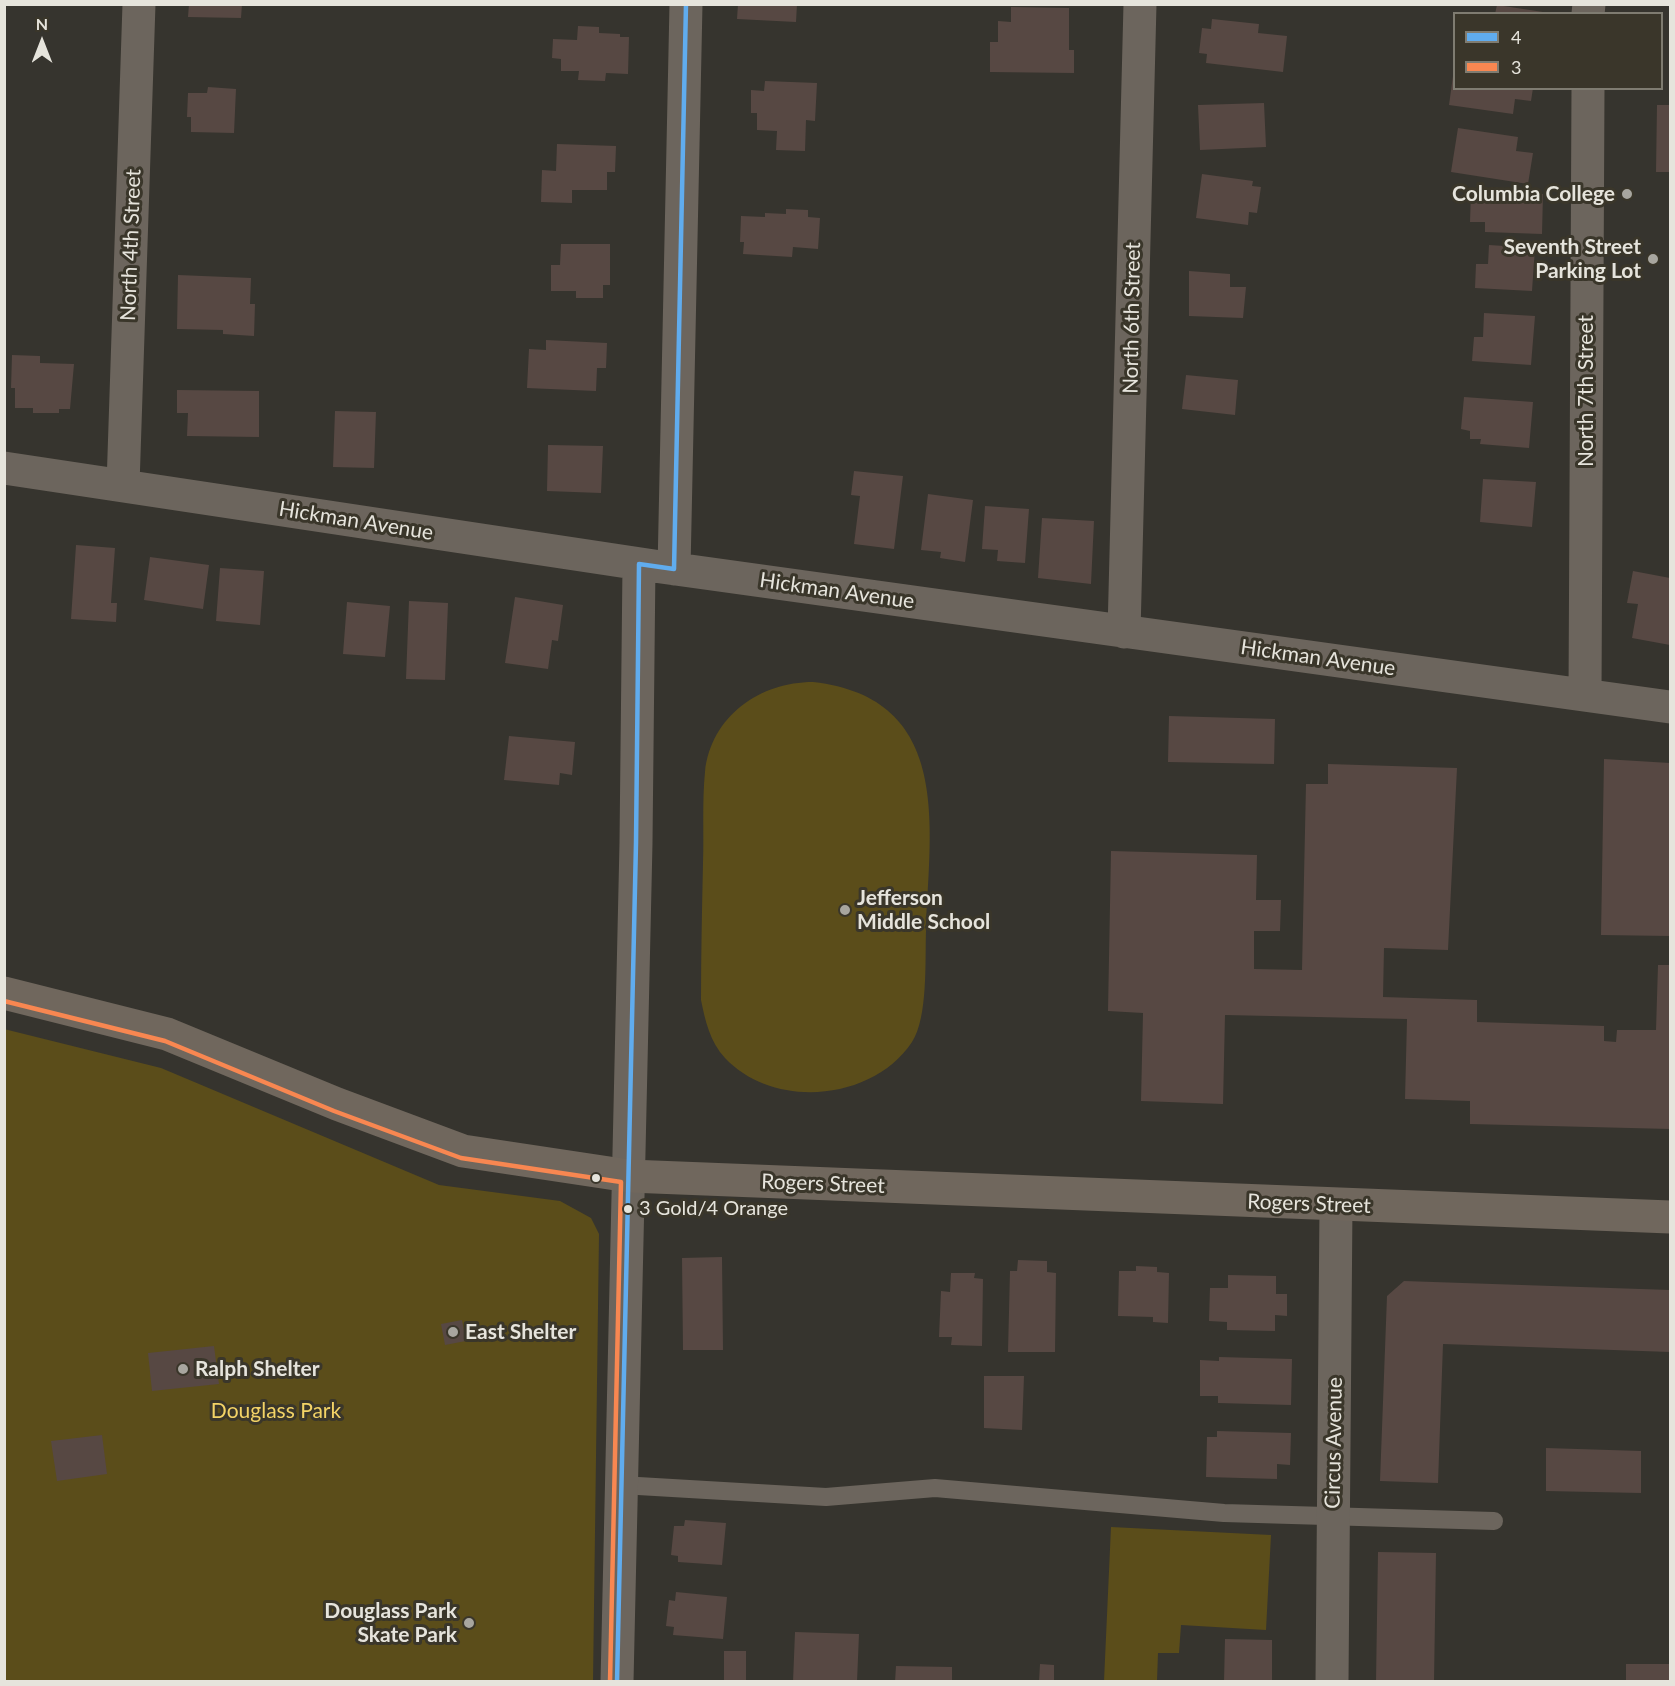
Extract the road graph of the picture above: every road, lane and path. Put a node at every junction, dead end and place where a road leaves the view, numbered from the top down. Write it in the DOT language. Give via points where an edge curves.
graph roads {
  1 [pos="139,4"];
  2 [pos="686,4"];
  3 [pos="1140,4"];
  4 [pos="1588,90"];
  5 [pos="4,468"];
  6 [pos="123,485"];
  7 [pos="639,564"];
  8 [pos="674,569"];
  9 [pos="1124,632"];
  10 [pos="1585,694"];
  11 [pos="1671,707"];
  12 [pos="4,993"];
  13 [pos="629,1176"];
  14 [pos="1336,1205"];
  15 [pos="1671,1217"];
  16 [pos="621,1485"];
  17 [pos="1334,1515"];
  18 [pos="1494,1521"];
  19 [pos="616,1682"];
  20 [pos="1332,1682"];
  1 -- 6 [label="street, North 4th Street"];
  2 -- 8 [label="street"];
  3 -- 9 [label="street, North 6th Street"];
  4 -- 10 [label="street, North 7th Street"];
  5 -- 6 [label="street, Hickman Avenue"];
  6 -- 7 [label="street, Hickman Avenue"];
  7 -- 8 [label="street, Hickman Avenue"];
  7 -- 13 [label="street"];
  8 -- 9 [label="street, Hickman Avenue"];
  9 -- 10 [label="street, Hickman Avenue"];
  10 -- 11 [label="street, Hickman Avenue"];
  12 -- 13 [label="street, Rogers Street" via="167,1034 463,1151"];
  13 -- 14 [label="street, Rogers Street"];
  13 -- 16 [label="street"];
  14 -- 15 [label="street, Rogers Street"];
  14 -- 17 [label="street, Circus Avenue"];
  16 -- 17 [label="lane" via="826,1497 935,1488 1224,1513"];
  16 -- 19 [label="street"];
  17 -- 18 [label="lane"];
  17 -- 20 [label="street, Circus Avenue"];
}
